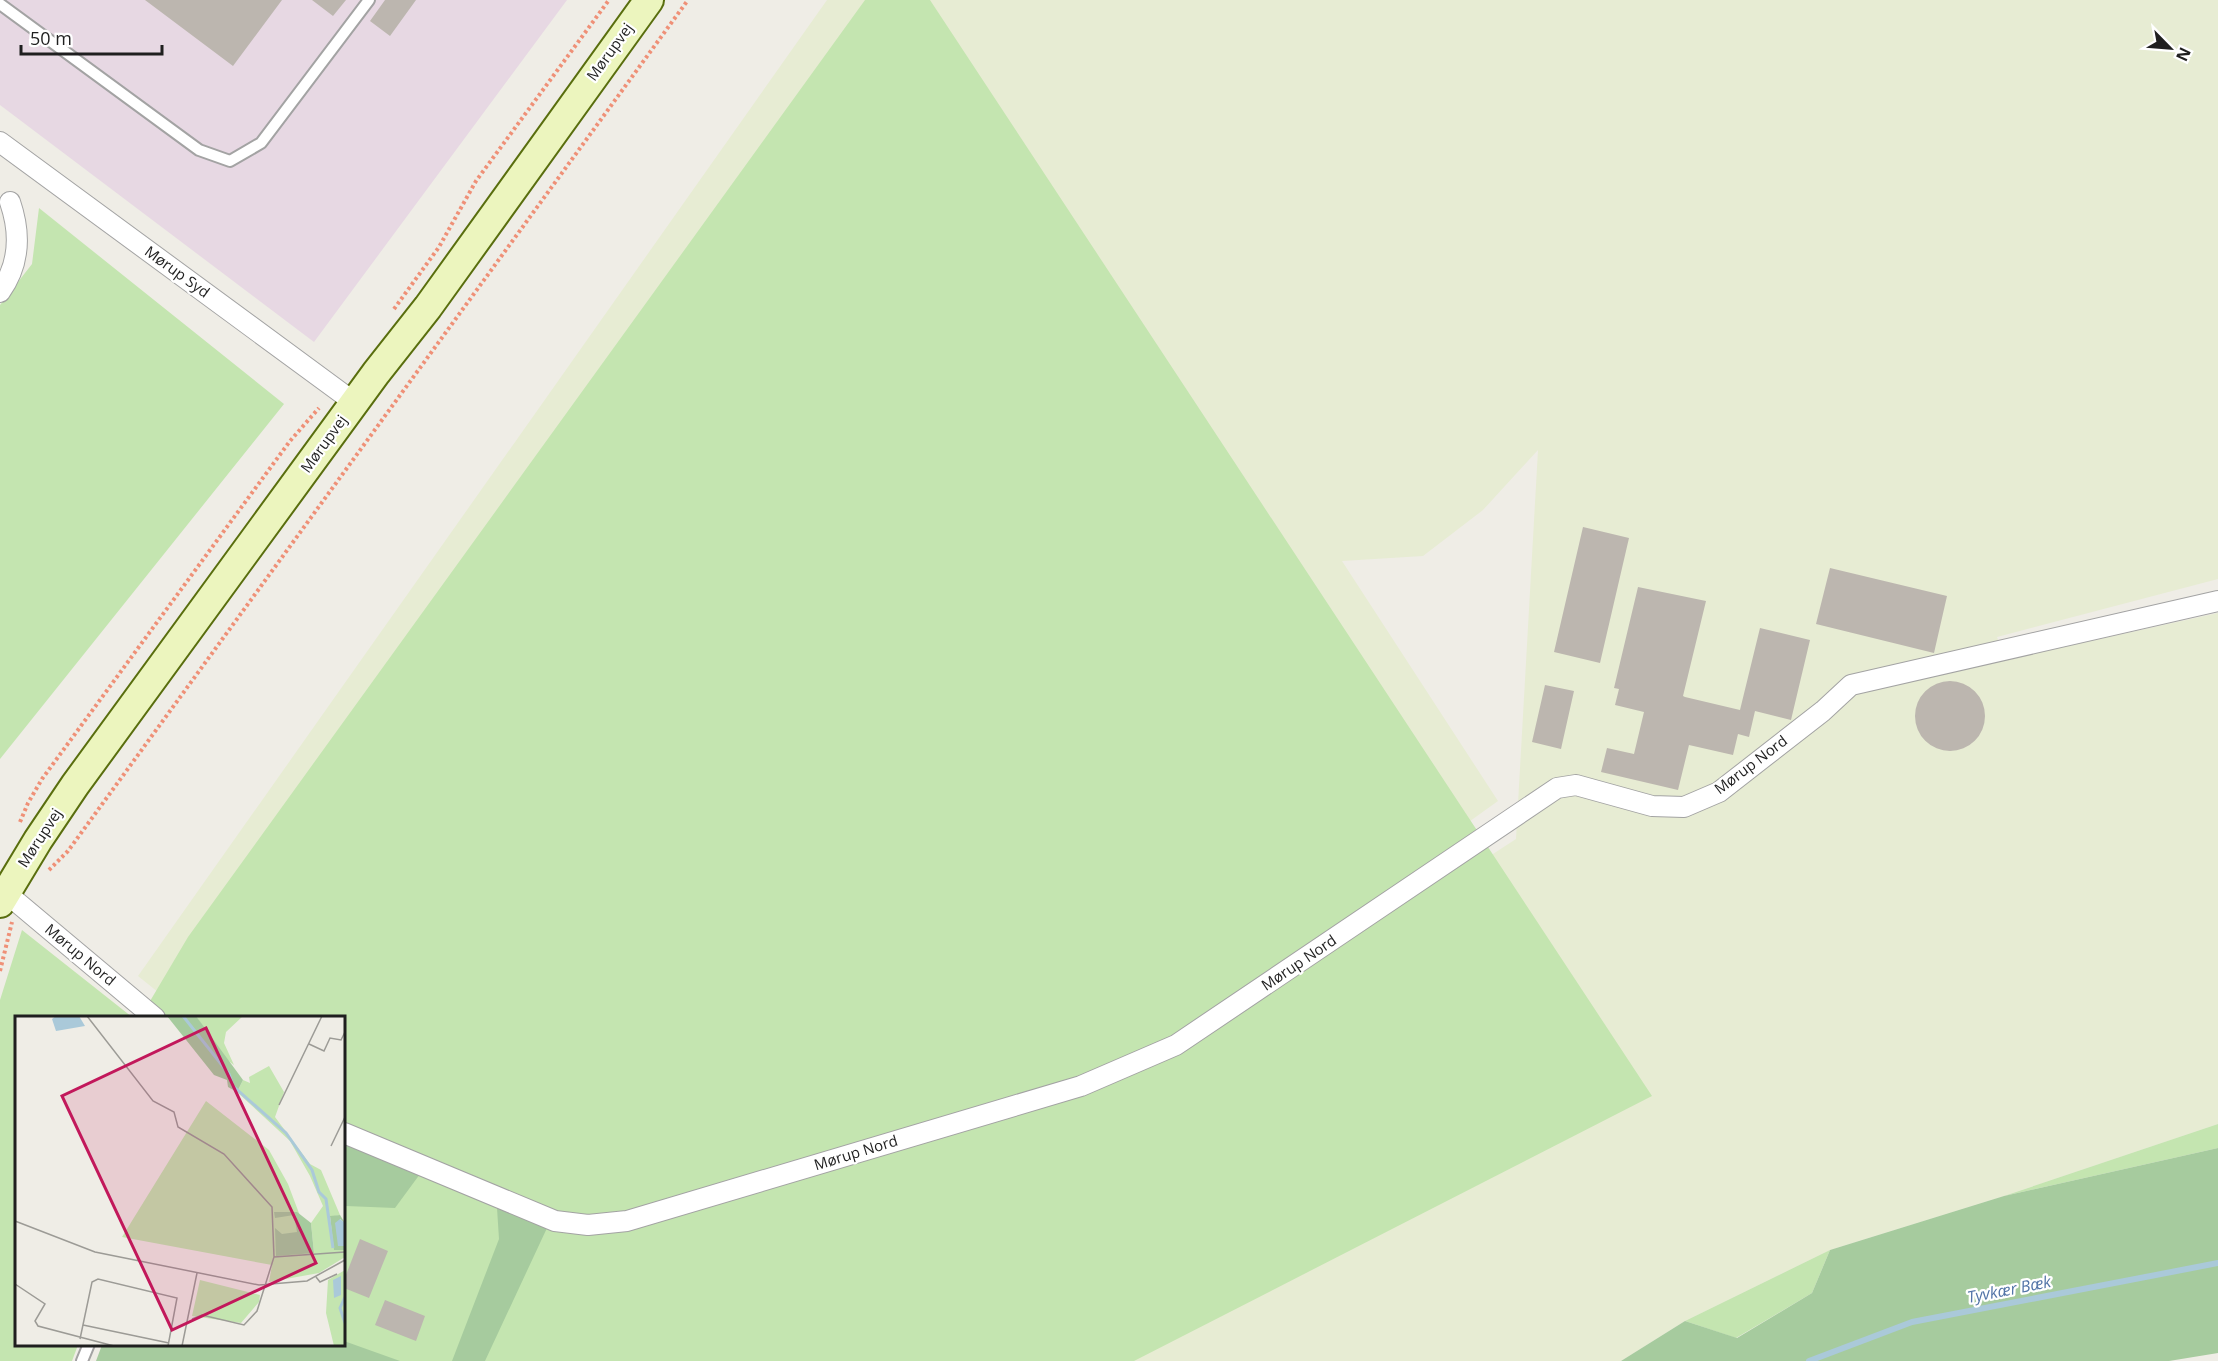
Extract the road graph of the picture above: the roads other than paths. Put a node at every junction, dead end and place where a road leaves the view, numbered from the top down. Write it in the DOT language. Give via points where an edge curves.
graph roads {
  1 [pos="369,0"];
  2 [pos="649,0"];
  3 [pos="0,4"];
  4 [pos="0,142"];
  5 [pos="10,202"];
  6 [pos="0,292"];
  7 [pos="345,395"];
  8 [pos="2218,601"];
  9 [pos="6,897"];
  10 [pos="154,1016"];
  11 [pos="345,1133"];
  12 [pos="88,1346"];
  13 [pos="82,1361"];
  1 -- 3 [label="lane" via="261,143 230,161 199,150"];
  2 -- 7 [label="street, Mørupvej" via="428,307"];
  4 -- 7 [label="street, Mørup Syd"];
  5 -- 6 [label="street" via="18,231 17,249 11,275"];
  7 -- 9 [label="street, Mørupvej" via="75,785"];
  8 -- 11 [label="street, Mørup Nord" via="1851,685 1719,792 1684,807 1652,806 1576,785 1557,788 1176,1045 1082,1086 627,1221 588,1225 555,1221"];
  9 -- 10 [label="street, Mørup Nord"];
  12 -- 13 [label="lane"];
}
